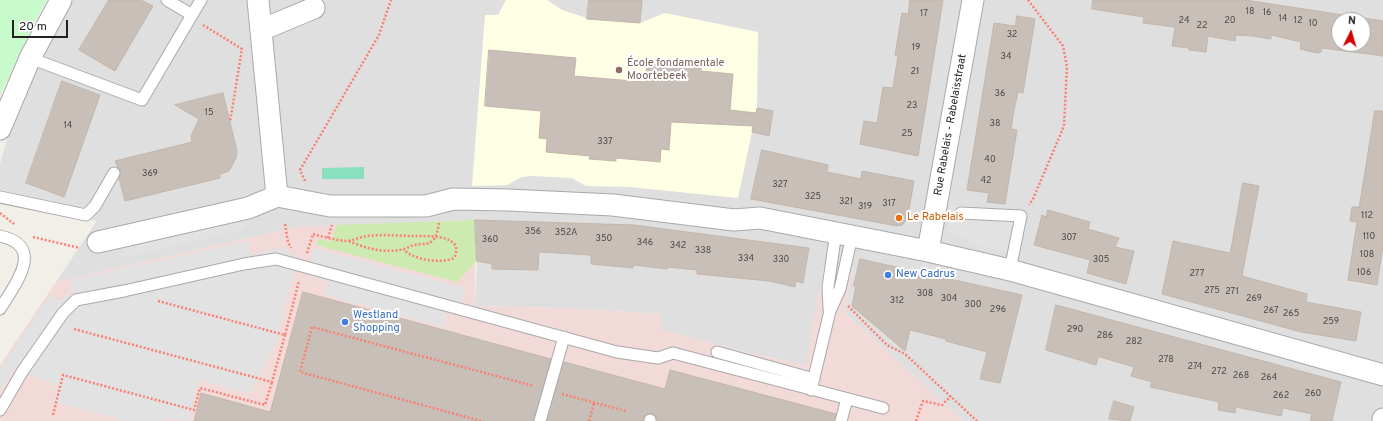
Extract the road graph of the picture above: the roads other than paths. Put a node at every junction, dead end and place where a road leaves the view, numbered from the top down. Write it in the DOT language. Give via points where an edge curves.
graph roads {
  1 [pos="61,0"];
  2 [pos="167,0"];
  3 [pos="201,0"];
  4 [pos="258,0"];
  5 [pos="973,0"];
  6 [pos="314,8"];
  7 [pos="191,16"];
  8 [pos="261,30"];
  9 [pos="30,58"];
  10 [pos="0,129"];
  11 [pos="114,173"];
  12 [pos="277,196"];
  13 [pos="0,197"];
  14 [pos="961,213"];
  15 [pos="844,234"];
  16 [pos="0,236"];
  17 [pos="90,245"];
  18 [pos="928,251"];
  19 [pos="1010,270"];
  20 [pos="0,309"];
  21 [pos="830,311"];
  22 [pos="564,337"];
  23 [pos="717,352"];
  24 [pos="1383,375"];
  25 [pos="814,379"];
  26 [pos="811,390"];
  27 [pos="847,399"];
  28 [pos="883,408"];
  29 [pos="0,410"];
  30 [pos="540,421"];
  31 [pos="841,421"];
  1 -- 9 [label="street"];
  2 -- 7 [label="lane"];
  3 -- 7 [label="lane"];
  4 -- 8 [label="street"];
  5 -- 18 [label="street, Rue Rabelais - Rabelaisstraat"];
  6 -- 8 [label="street"];
  7 -- 9 [label="lane" via="142,100"];
  8 -- 12 [label="street"];
  9 -- 10 [label="street"];
  11 -- 13 [label="lane" via="95,206 86,215"];
  12 -- 15 [label="street" via="330,206 426,206 453,199 613,205 734,220 760,218"];
  12 -- 17 [label="street" via="248,208"];
  14 -- 19 [label="lane" via="1021,216"];
  15 -- 18 [label="street"];
  15 -- 21 [label="lane" via="840,288"];
  15 -- 21 [label="lane" via="828,286"];
  16 -- 20 [label="lane" via="19,246 26,261"];
  18 -- 19 [label="street"];
  19 -- 24 [label="street"];
  21 -- 25 [label="lane"];
  22 -- 26 [label="lane" via="617,352 658,358 673,353"];
  22 -- 29 [label="lane" via="276,259 76,300 63,313 22,372"];
  22 -- 30 [label="lane"];
  23 -- 25 [label="lane"];
  25 -- 26 [label="lane"];
  26 -- 27 [label="lane"];
  27 -- 28 [label="lane"];
  27 -- 31 [label="lane"];
}
